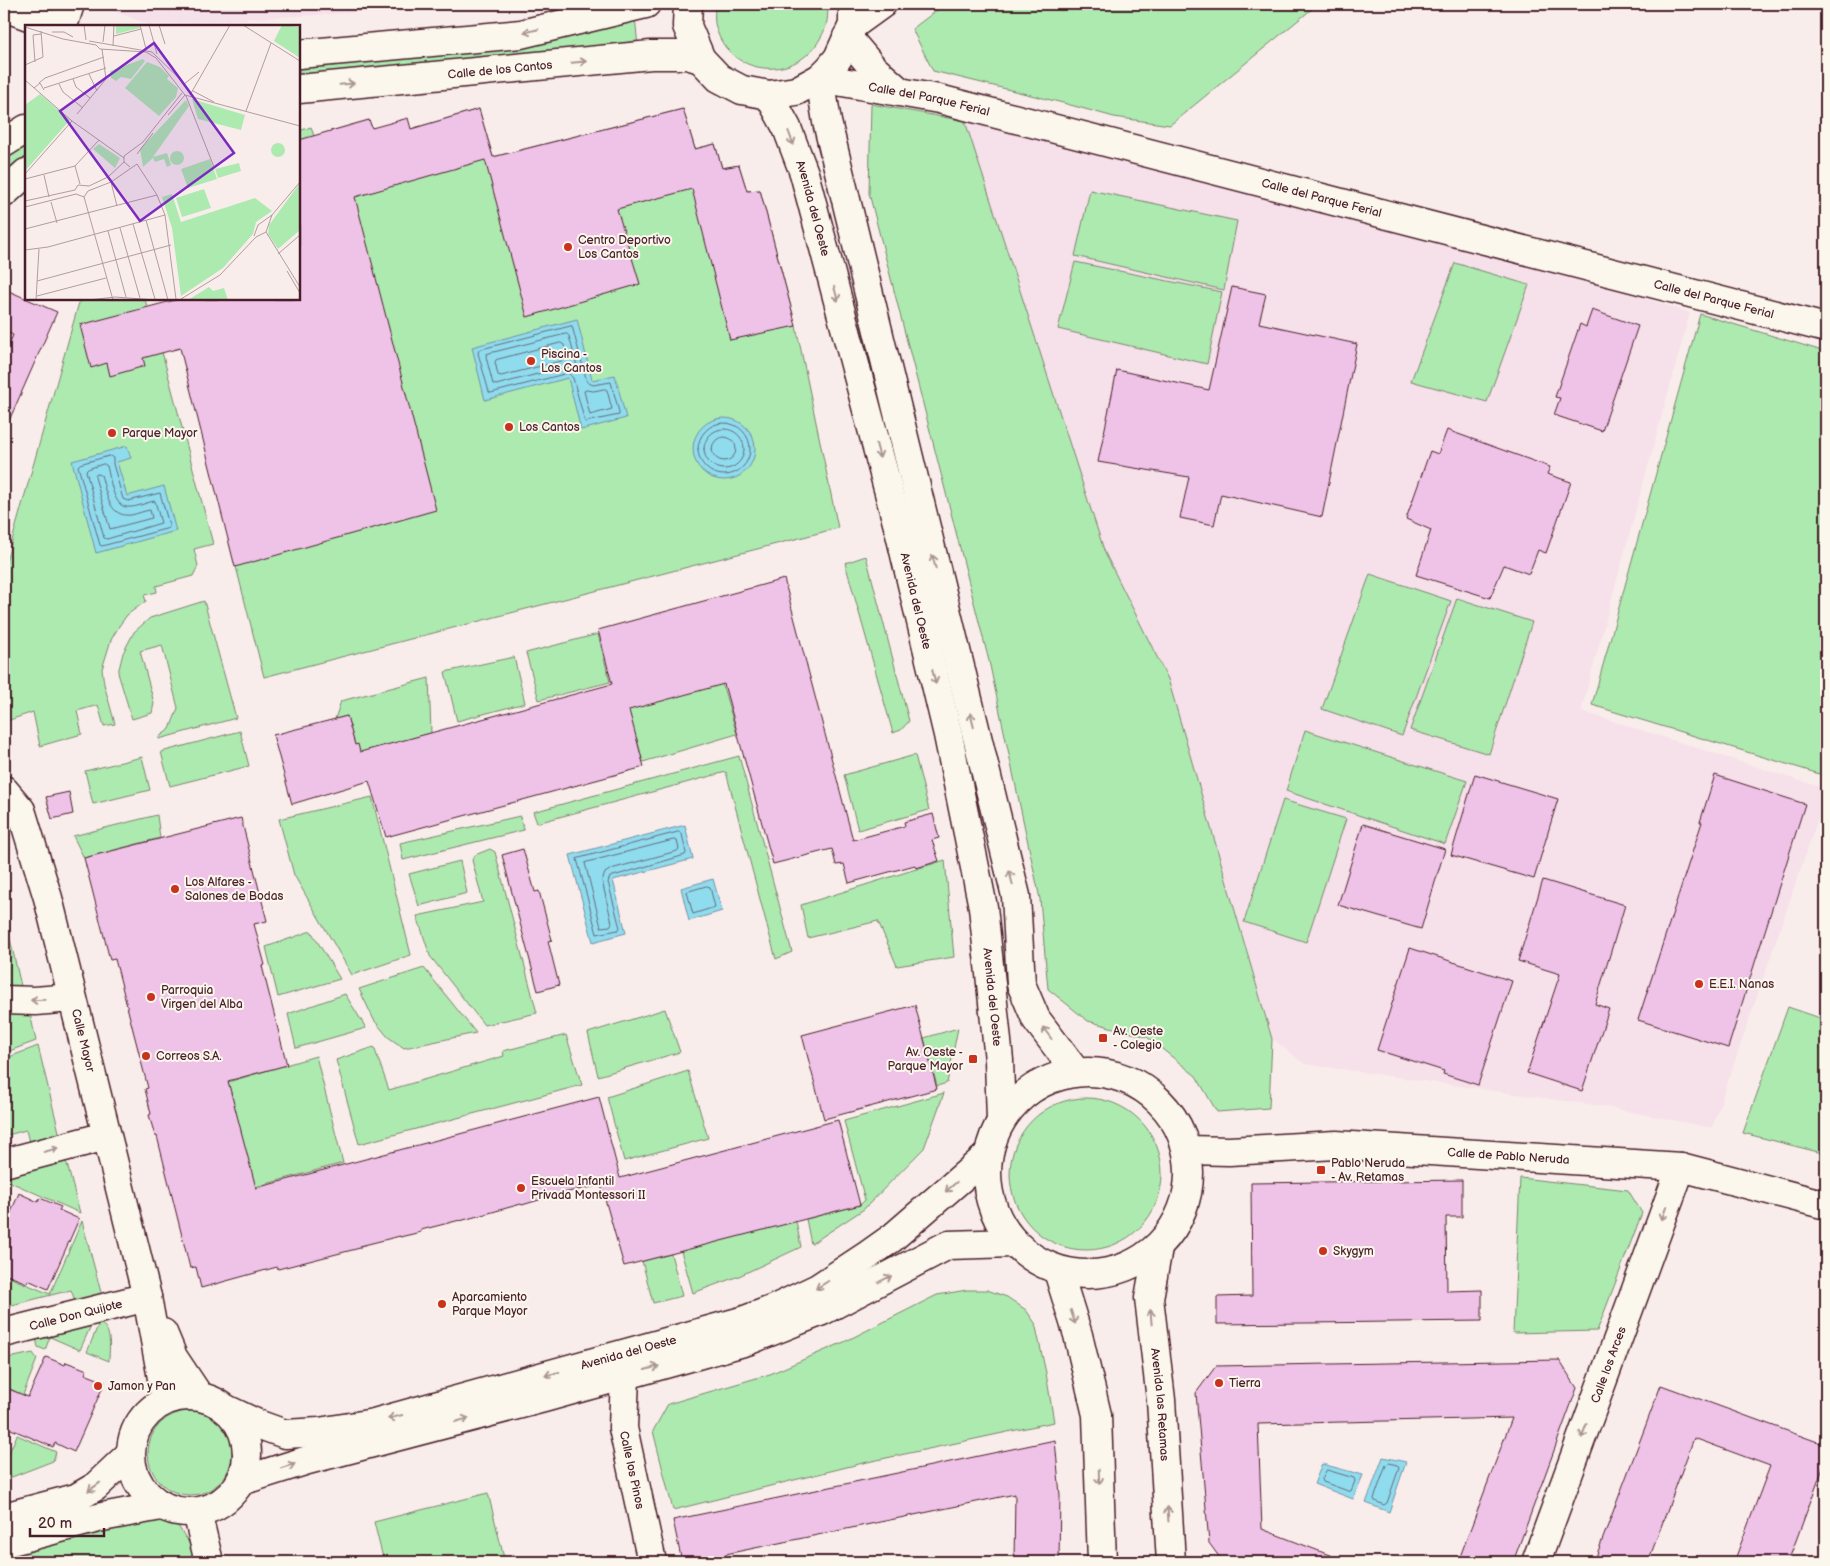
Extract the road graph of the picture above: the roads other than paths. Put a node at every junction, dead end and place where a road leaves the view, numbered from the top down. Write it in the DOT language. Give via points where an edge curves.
graph roads {
  1 [pos="70,4"];
  2 [pos="646,4"];
  3 [pos="688,4"];
  4 [pos="882,4"];
  5 [pos="4,7"];
  6 [pos="851,22"];
  7 [pos="52,25"];
  8 [pos="63,25"];
  9 [pos="300,54"];
  10 [pos="701,59"];
  11 [pos="820,78"];
  12 [pos="300,89"];
  13 [pos="899,91"];
  14 [pos="769,95"];
  15 [pos="25,130"];
  16 [pos="4,143"];
  17 [pos="25,173"];
  18 [pos="4,193"];
  19 [pos="1822,327"];
  20 [pos="4,790"];
  21 [pos="72,998"];
  22 [pos="4,1000"];
  23 [pos="1076,1072"];
  24 [pos="1001,1120"];
  25 [pos="106,1136"];
  26 [pos="1188,1150"];
  27 [pos="988,1155"];
  28 [pos="4,1163"];
  29 [pos="1681,1167"];
  30 [pos="1826,1205"];
  31 [pos="1014,1243"];
  32 [pos="1158,1248"];
  33 [pos="1058,1271"];
  34 [pos="147,1297"];
  35 [pos="4,1333"];
  36 [pos="625,1376"];
  37 [pos="199,1396"];
  38 [pos="166,1400"];
  39 [pos="226,1409"];
  40 [pos="130,1454"];
  41 [pos="241,1481"];
  42 [pos="161,1506"];
  43 [pos="197,1512"];
  44 [pos="4,1517"];
  45 [pos="4,1543"];
  46 [pos="209,1562"];
  47 [pos="652,1562"];
  48 [pos="1102,1562"];
  49 [pos="1171,1562"];
  50 [pos="1536,1562"];
  1 -- 8 [label="street"];
  2 -- 9 [label="street, one-way" via="521,34"];
  3 -- 10 [label="street" via="687,26"];
  4 -- 6 [label="street"];
  5 -- 7 [label="street"];
  6 -- 11 [label="street" via="838,58"];
  6 -- 13 [label="street" via="874,69"];
  12 -- 10 [label="street, Calle de los Cantos, one-way" via="651,55 687,55"];
  10 -- 14 [label="street" via="719,78 742,90"];
  11 -- 13 [label="street, Calle del Parque Ferial"];
  11 -- 14 [label="street" via="796,90"];
  23 -- 11 [label="street, one-way" via="1036,1019 1021,984 1016,896 827,122"];
  13 -- 19 [label="street, Calle del Parque Ferial"];
  14 -- 24 [label="street, Avenida del Oeste, one-way" via="787,128 804,173 900,534 948,735 983,907 999,1060"];
  15 -- 16 [label="street"];
  17 -- 18 [label="street"];
  20 -- 21 [label="street, Calle Mayor" via="20,810 48,898"];
  21 -- 22 [label="street, one-way"];
  21 -- 25 [label="street, Calle Mayor"];
  23 -- 24 [label="street" via="1047,1080 1034,1088 1021,1097"];
  23 -- 26 [label="street" via="1103,1072 1133,1081 1158,1099 1177,1122"];
  24 -- 27 [label="street"];
  28 -- 25 [label="street, one-way"];
  25 -- 34 [label="street, Calle Mayor"];
  26 -- 29 [label="street, Calle de Pablo Neruda" via="1336,1145"];
  26 -- 32 [label="street" via="1190,1185 1179,1219"];
  27 -- 31 [label="street" via="987,1186 996,1217"];
  27 -- 39 [label="street, Avenida del Oeste, one-way" via="868,1255 818,1288 742,1321 374,1423 285,1434"];
  29 -- 30 [label="street, Calle de Pablo Neruda"];
  29 -- 50 [label="street, Calle los Arces, one-way"];
  31 -- 33 [label="street" via="1041,1264"];
  36 -- 31 [label="street, Avenida del Oeste, one-way" via="747,1341 822,1311 948,1245"];
  32 -- 33 [label="street" via="1136,1263 1111,1273 1084,1276"];
  49 -- 32 [label="street, Avenida las Retamas, one-way" via="1161,1400 1149,1298"];
  33 -- 48 [label="street, one-way" via="1078,1335 1097,1415"];
  34 -- 35 [label="street, Calle Don Quijote"];
  34 -- 37 [label="street, Calle Mayor" via="173,1357"];
  34 -- 38 [label="street, Calle Mayor"];
  41 -- 36 [label="street, Avenida del Oeste, one-way" via="308,1460"];
  36 -- 47 [label="street, Calle los Pinos" via="623,1428"];
  37 -- 38 [label="street"];
  37 -- 39 [label="street"];
  38 -- 40 [label="street" via="151,1409 140,1422 132,1437"];
  39 -- 41 [label="street" via="244,1433 247,1463"];
  40 -- 42 [label="street" via="138,1484"];
  40 -- 44 [label="street, one-way" via="95,1487 76,1498"];
  41 -- 43 [label="street" via="232,1494 216,1506"];
  42 -- 43 [label="street" via="179,1512"];
  42 -- 45 [label="street" via="102,1517"];
  43 -- 46 [label="street"];
}
